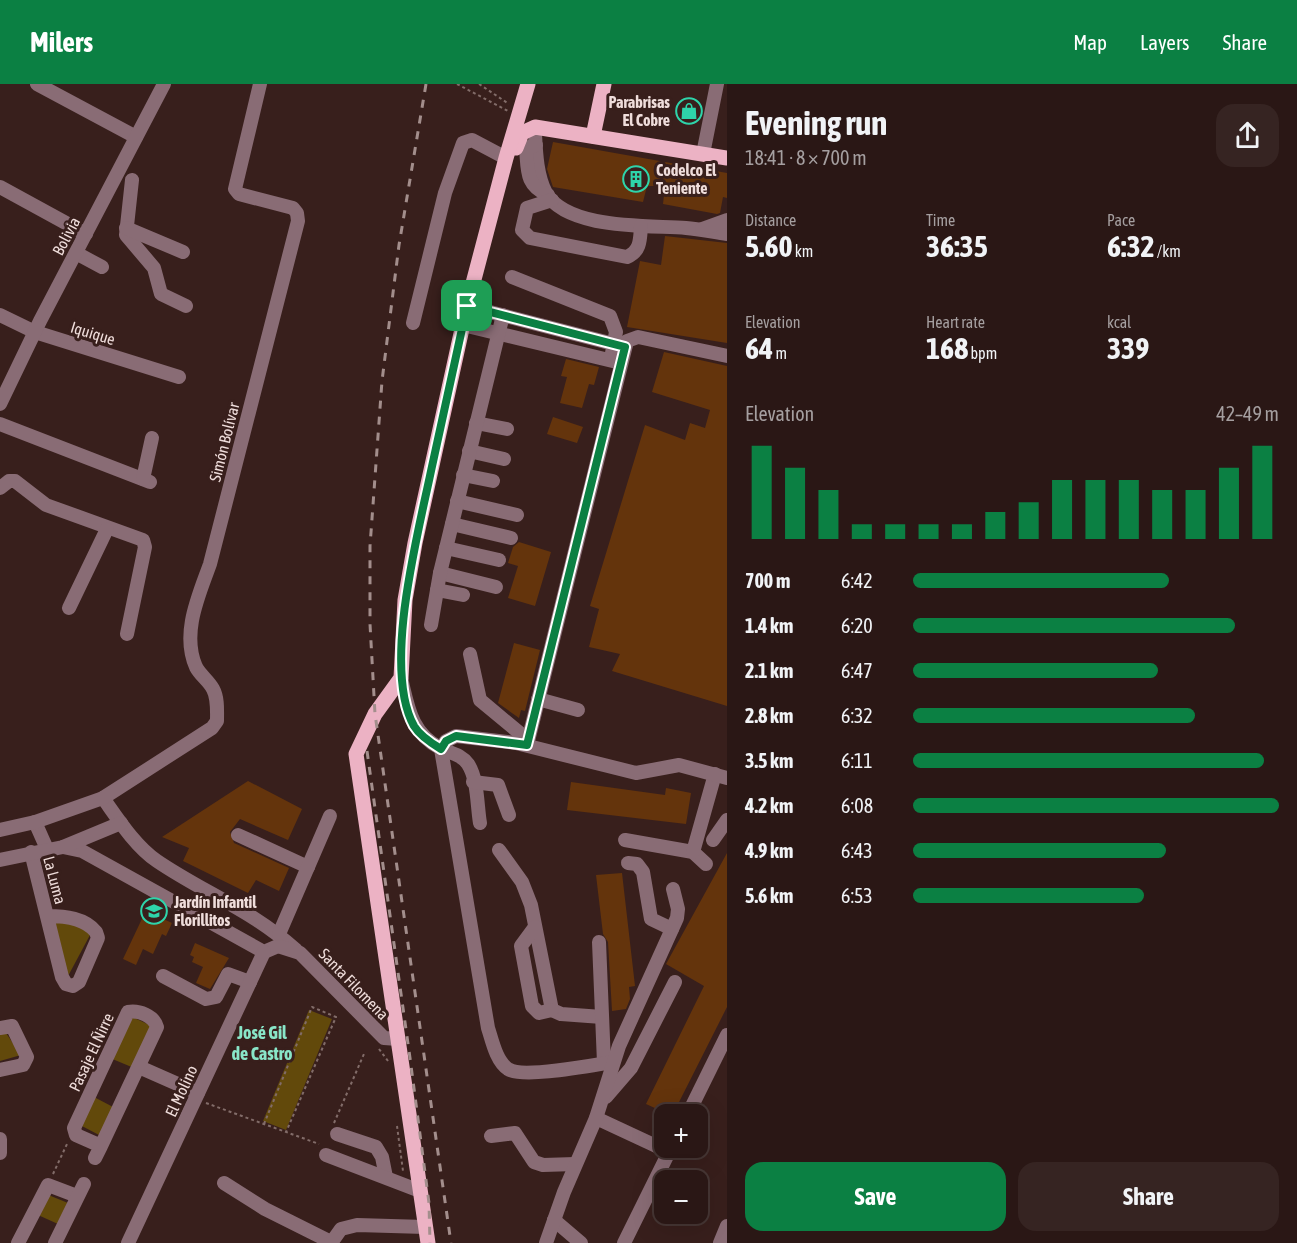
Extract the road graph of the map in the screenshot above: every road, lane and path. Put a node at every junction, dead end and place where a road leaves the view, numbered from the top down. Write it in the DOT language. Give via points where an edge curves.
graph roads {
  1 [pos="37,84"];
  2 [pos="164,84"];
  3 [pos="260,84"];
  4 [pos="457,84"];
  5 [pos="479,84"];
  6 [pos="530,84"];
  7 [pos="604,84"];
  8 [pos="717,84"];
  9 [pos="517,113"];
  10 [pos="535,135"];
  11 [pos="593,136"];
  12 [pos="136,137"];
  13 [pos="703,154"];
  14 [pos="506,158"];
  15 [pos="727,158"];
  16 [pos="118,173"];
  17 [pos="0,187"];
  18 [pos="550,198"];
  19 [pos="727,220"];
  20 [pos="641,226"];
  21 [pos="126,228"];
  22 [pos="700,230"];
  23 [pos="86,234"];
  24 [pos="727,234"];
  25 [pos="183,252"];
  26 [pos="76,253"];
  27 [pos="102,267"];
  28 [pos="512,277"];
  29 [pos="186,306"];
  30 [pos="472,307"];
  31 [pos="0,315"];
  32 [pos="503,315"];
  33 [pos="413,323"];
  34 [pos="468,326"];
  35 [pos="35,332"];
  36 [pos="498,333"];
  37 [pos="620,346"];
  38 [pos="727,356"];
  39 [pos="616,362"];
  40 [pos="179,377"];
  41 [pos="0,404"];
  42 [pos="476,423"];
  43 [pos="0,424"];
  44 [pos="507,429"];
  45 [pos="152,438"];
  46 [pos="469,451"];
  47 [pos="504,459"];
  48 [pos="463,476"];
  49 [pos="493,481"];
  50 [pos="0,488"];
  51 [pos="457,501"];
  52 [pos="517,515"];
  53 [pos="452,524"];
  54 [pos="107,529"];
  55 [pos="511,538"];
  56 [pos="446,548"];
  57 [pos="499,560"];
  58 [pos="440,573"];
  59 [pos="496,587"];
  60 [pos="437,590"];
  61 [pos="463,596"];
  62 [pos="69,608"];
  63 [pos="431,625"];
  64 [pos="127,634"];
  65 [pos="470,654"];
  66 [pos="401,678"];
  67 [pos="538,699"];
  68 [pos="578,710"];
  69 [pos="528,742"];
  70 [pos="441,749"];
  71 [pos="721,776"];
  72 [pos="474,782"];
  73 [pos="107,795"];
  74 [pos="509,815"];
  75 [pos="330,816"];
  76 [pos="727,820"];
  77 [pos="35,822"];
  78 [pos="121,822"];
  79 [pos="480,823"];
  80 [pos="0,830"];
  81 [pos="238,835"];
  82 [pos="625,840"];
  83 [pos="713,840"];
  84 [pos="63,847"];
  85 [pos="47,849"];
  86 [pos="499,850"];
  87 [pos="31,852"];
  88 [pos="693,852"];
  89 [pos="0,860"];
  90 [pos="628,863"];
  91 [pos="706,864"];
  92 [pos="308,867"];
  93 [pos="673,889"];
  94 [pos="48,916"];
  95 [pos="672,929"];
  96 [pos="279,934"];
  97 [pos="599,942"];
  98 [pos="264,952"];
  99 [pos="300,953"];
  100 [pos="163,976"];
  101 [pos="249,982"];
  102 [pos="675,982"];
  103 [pos="602,1017"];
  104 [pos="0,1028"];
  105 [pos="727,1035"];
  106 [pos="398,1039"];
  107 [pos="378,1048"];
  108 [pos="364,1054"];
  109 [pos="608,1063"];
  110 [pos="388,1065"];
  111 [pos="139,1067"];
  112 [pos="0,1070"];
  113 [pos="196,1096"];
  114 [pos="603,1101"];
  115 [pos="693,1104"];
  116 [pos="596,1118"];
  117 [pos="396,1119"];
  118 [pos="264,1124"];
  119 [pos="335,1130"];
  120 [pos="73,1131"];
  121 [pos="286,1132"];
  122 [pos="490,1136"];
  123 [pos="0,1139"];
  124 [pos="654,1143"];
  125 [pos="325,1150"];
  126 [pos="0,1153"];
  127 [pos="666,1158"];
  128 [pos="575,1164"];
  129 [pos="386,1177"];
  130 [pos="224,1184"];
  131 [pos="48,1185"];
  132 [pos="405,1185"];
  133 [pos="420,1191"];
  134 [pos="554,1220"];
  135 [pos="727,1226"];
  136 [pos="426,1227"];
  137 [pos="331,1242"];
  138 [pos="18,1243"];
  139 [pos="55,1243"];
  140 [pos="128,1243"];
  141 [pos="428,1243"];
  142 [pos="546,1243"];
  143 [pos="581,1243"];
  144 [pos="624,1243"];
  145 [pos="720,1243"];
  1 -- 12 [label="street"];
  2 -- 12 [label="street, Bolivia"];
  3 -- 73 [label="street, Simón Bolívar" via="235,189 239,194 294,208 298,221 210,564 194,609 190,644 197,669 213,689 217,721 212,728"];
  4 -- 9 [label="path"];
  5 -- 9 [label="path"];
  6 -- 9 [label="main road"];
  6 -- 10 [label="main road" via="528,115"];
  7 -- 11 [label="main road"];
  8 -- 13 [label="street"];
  9 -- 14 [label="main road"];
  10 -- 11 [label="main road"];
  10 -- 18 [label="street" via="526,148 528,178"];
  10 -- 30 [label="main road" via="522,133 518,139"];
  11 -- 13 [label="main road"];
  12 -- 16 [label="street, Bolivia"];
  13 -- 15 [label="main road"];
  14 -- 30 [label="main road"];
  14 -- 33 [label="street" via="472,140 463,143 445,194"];
  16 -- 21 [label="street" via="138,183"];
  16 -- 23 [label="street, Bolivia"];
  17 -- 23 [label="street"];
  18 -- 20 [label="street" via="594,221"];
  18 -- 20 [label="street" via="527,208 524,235 627,257 639,248"];
  19 -- 22 [label="street"];
  20 -- 22 [label="street"];
  21 -- 25 [label="street"];
  21 -- 29 [label="street" via="129,240 154,268 161,294"];
  22 -- 24 [label="street"];
  23 -- 26 [label="street, Bolivia"];
  26 -- 27 [label="street"];
  26 -- 35 [label="street, Bolivia"];
  28 -- 37 [label="street" via="610,316"];
  30 -- 32 [label="street"];
  30 -- 34 [label="main road"];
  31 -- 35 [label="street, Iquique"];
  32 -- 36 [label="street"];
  32 -- 37 [label="street"];
  34 -- 36 [label="street"];
  34 -- 66 [label="main road" via="407,581"];
  35 -- 40 [label="street, Iquique"];
  35 -- 41 [label="street, Bolivia"];
  36 -- 39 [label="street"];
  36 -- 42 [label="street"];
  37 -- 38 [label="street" via="638,337"];
  37 -- 39 [label="street"];
  39 -- 67 [label="street"];
  42 -- 44 [label="street"];
  42 -- 46 [label="street"];
  43 -- 45 [label="street" via="146,480"];
  46 -- 47 [label="street"];
  46 -- 48 [label="street"];
  48 -- 49 [label="street"];
  48 -- 51 [label="street"];
  50 -- 54 [label="street" via="15,481 46,505"];
  51 -- 52 [label="street"];
  51 -- 53 [label="street"];
  53 -- 55 [label="street"];
  53 -- 56 [label="street"];
  54 -- 62 [label="street"];
  54 -- 64 [label="street" via="145,543"];
  56 -- 57 [label="street"];
  56 -- 58 [label="street"];
  58 -- 59 [label="street"];
  58 -- 60 [label="street"];
  60 -- 61 [label="street"];
  60 -- 63 [label="street"];
  65 -- 69 [label="street" via="480,700"];
  66 -- 70 [label="street" via="413,724"];
  66 -- 106 [label="main road" via="375,714 356,754"];
  67 -- 68 [label="street"];
  67 -- 69 [label="street"];
  69 -- 70 [label="street" via="456,736"];
  69 -- 71 [label="street" via="636,773 679,765"];
  70 -- 72 [label="street" via="464,759"];
  70 -- 109 [label="street" via="488,1028 502,1064 509,1071 533,1073"];
  71 -- 88 [label="street"];
  72 -- 74 [label="street" via="498,784"];
  72 -- 79 [label="street"];
  73 -- 77 [label="street"];
  73 -- 78 [label="street"];
  75 -- 92 [label="street"];
  76 -- 83 [label="street"];
  77 -- 80 [label="street"];
  77 -- 85 [label="street"];
  78 -- 84 [label="street"];
  78 -- 96 [label="street" via="156,861"];
  81 -- 92 [label="street"];
  82 -- 88 [label="street"];
  84 -- 85 [label="street"];
  84 -- 98 [label="street" via="82,851"];
  85 -- 87 [label="street"];
  86 -- 103 [label="street" via="522,882 531,904 535,927 521,946 532,1006 539,1013 552,1010"];
  87 -- 89 [label="street"];
  87 -- 94 [label="street, La Luma"];
  88 -- 91 [label="street"];
  90 -- 95 [label="street" via="637,864 643,872 651,919"];
  92 -- 96 [label="street"];
  93 -- 95 [label="street" via="678,914"];
  94 -- 94 [label="street, La Luma" via="80,921 96,932 98,938 79,982 73,986 66,984 62,976"];
  95 -- 109 [label="street"];
  96 -- 99 [label="street"];
  97 -- 103 [label="street"];
  98 -- 99 [label="street, Santa Filomena" via="278,946"];
  98 -- 101 [label="street, El Molino"];
  99 -- 106 [label="street, Santa Filomena" via="384,1038"];
  100 -- 101 [label="street" via="206,999 216,997 228,974"];
  101 -- 113 [label="street, El Molino"];
  102 -- 114 [label="street" via="631,1068"];
  103 -- 109 [label="street"];
  104 -- 112 [label="street" via="12,1026 16,1030 27,1057 23,1065"];
  105 -- 115 [label="street"];
  106 -- 133 [label="main road"];
  107 -- 110 [label="path"];
  108 -- 119 [label="path"];
  109 -- 114 [label="street"];
  111 -- 113 [label="street"];
  111 -- 120 [label="street, Pasaje El Ñirre" via="98,1152"];
  111 -- 120 [label="street, Pasaje El Ñirre" via="157,1027 153,1018 133,1011 128,1012"];
  113 -- 118 [label="path"];
  113 -- 140 [label="street, El Molino"];
  114 -- 116 [label="street"];
  116 -- 124 [label="street"];
  116 -- 128 [label="street"];
  117 -- 132 [label="path"];
  118 -- 121 [label="path"];
  118 -- 121 [label="path" via="312,1007 336,1017"];
  119 -- 129 [label="street" via="376,1147"];
  120 -- 131 [label="path"];
  121 -- 125 [label="path"];
  122 -- 128 [label="street" via="515,1133 528,1157 543,1165"];
  123 -- 126 [label="street"];
  125 -- 129 [label="street"];
  127 -- 144 [label="street"];
  128 -- 134 [label="street"];
  129 -- 132 [label="street"];
  130 -- 137 [label="street"];
  131 -- 138 [label="street"];
  131 -- 139 [label="street" via="80,1190"];
  132 -- 133 [label="street"];
  133 -- 136 [label="main road"];
  134 -- 142 [label="street"];
  134 -- 143 [label="street"];
  135 -- 145 [label="street"];
  136 -- 137 [label="street" via="357,1225 342,1229"];
  136 -- 141 [label="main road"];
}
